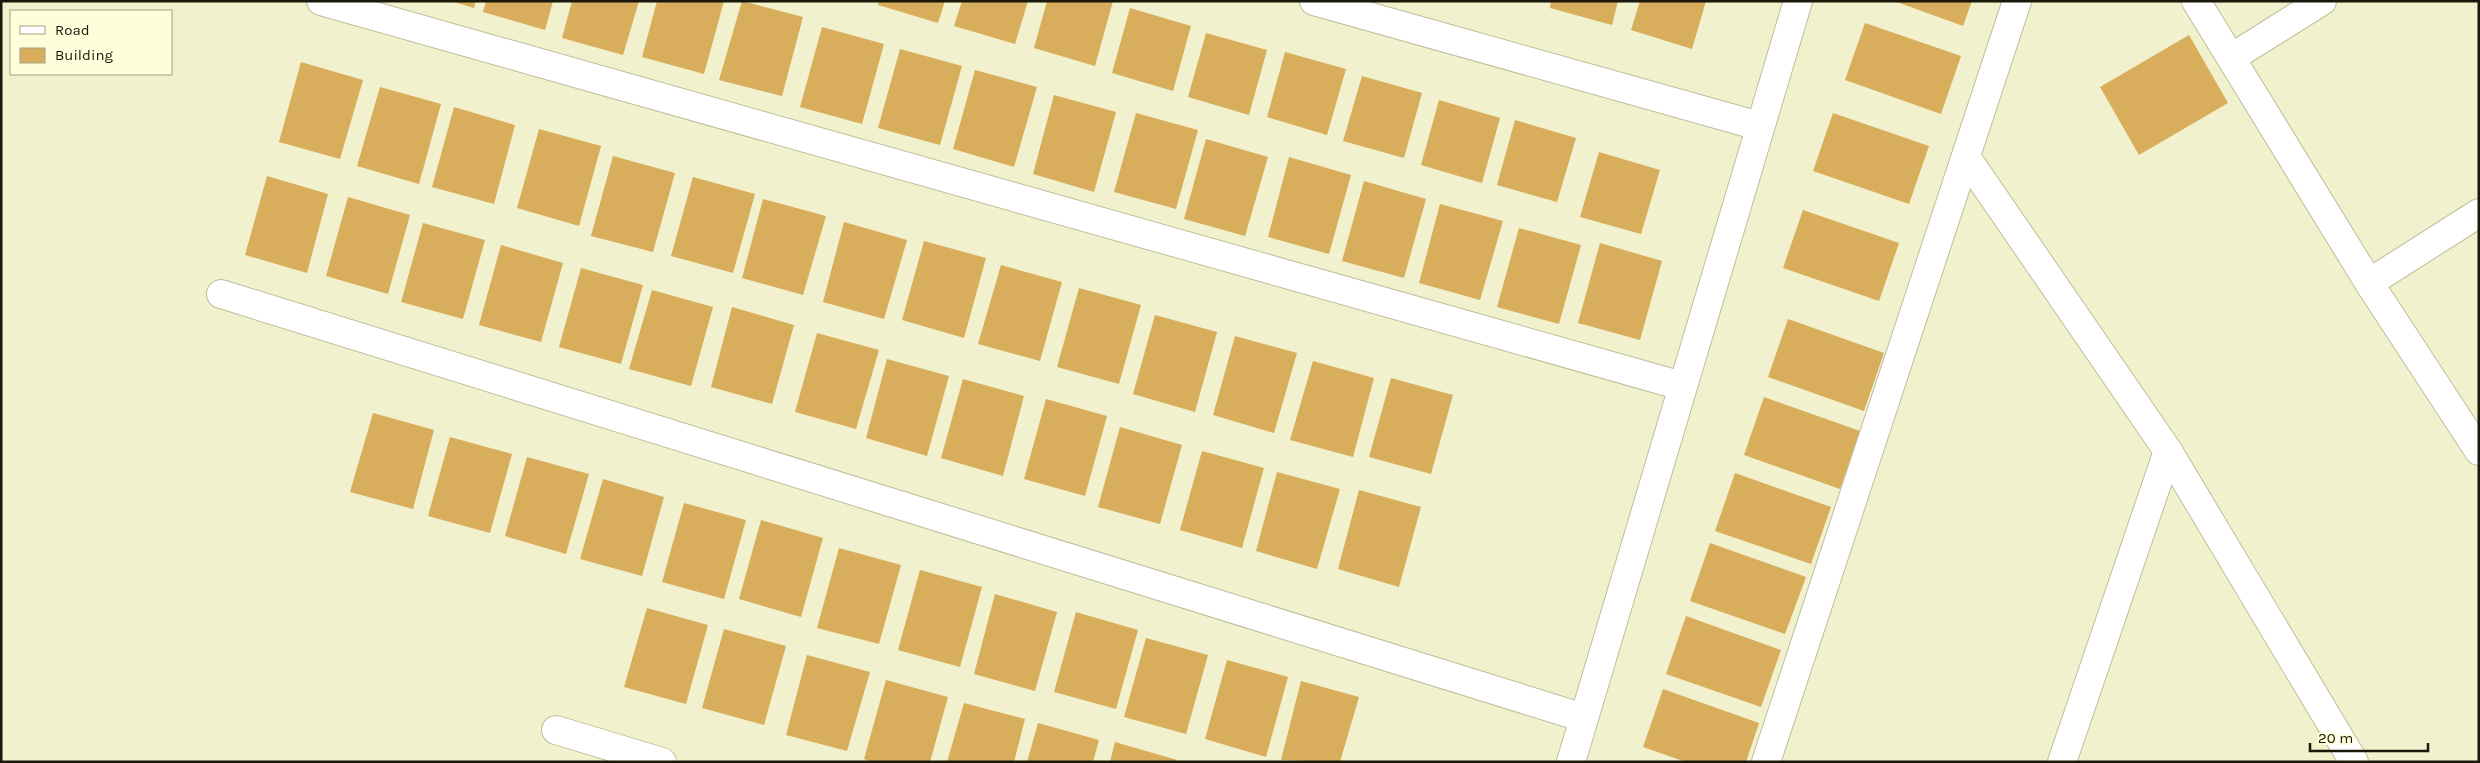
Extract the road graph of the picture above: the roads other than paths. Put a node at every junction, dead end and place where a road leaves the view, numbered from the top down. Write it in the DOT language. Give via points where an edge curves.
graph roads {
  1 [pos="321,1"];
  2 [pos="1314,1"];
  3 [pos="1798,1"];
  4 [pos="2017,1"];
  5 [pos="2196,1"];
  6 [pos="2322,1"];
  7 [pos="2231,58"];
  8 [pos="1759,126"];
  9 [pos="1966,157"];
  10 [pos="2479,213"];
  11 [pos="2369,283"];
  12 [pos="221,294"];
  13 [pos="1682,386"];
  14 [pos="2168,451"];
  15 [pos="2479,451"];
  16 [pos="1584,718"];
  17 [pos="556,730"];
  18 [pos="662,762"];
  19 [pos="1571,762"];
  20 [pos="1766,762"];
  21 [pos="2062,762"];
  22 [pos="2354,762"];
  1 -- 13 [label="street"];
  2 -- 8 [label="street"];
  3 -- 8 [label="street"];
  4 -- 9 [label="street"];
  5 -- 7 [label="street"];
  6 -- 7 [label="street"];
  7 -- 11 [label="street"];
  8 -- 13 [label="street"];
  9 -- 14 [label="street"];
  9 -- 20 [label="street"];
  10 -- 11 [label="street"];
  11 -- 15 [label="street"];
  12 -- 16 [label="street"];
  13 -- 16 [label="street"];
  14 -- 21 [label="street"];
  14 -- 22 [label="street"];
  16 -- 19 [label="street"];
  17 -- 18 [label="street"];
}
